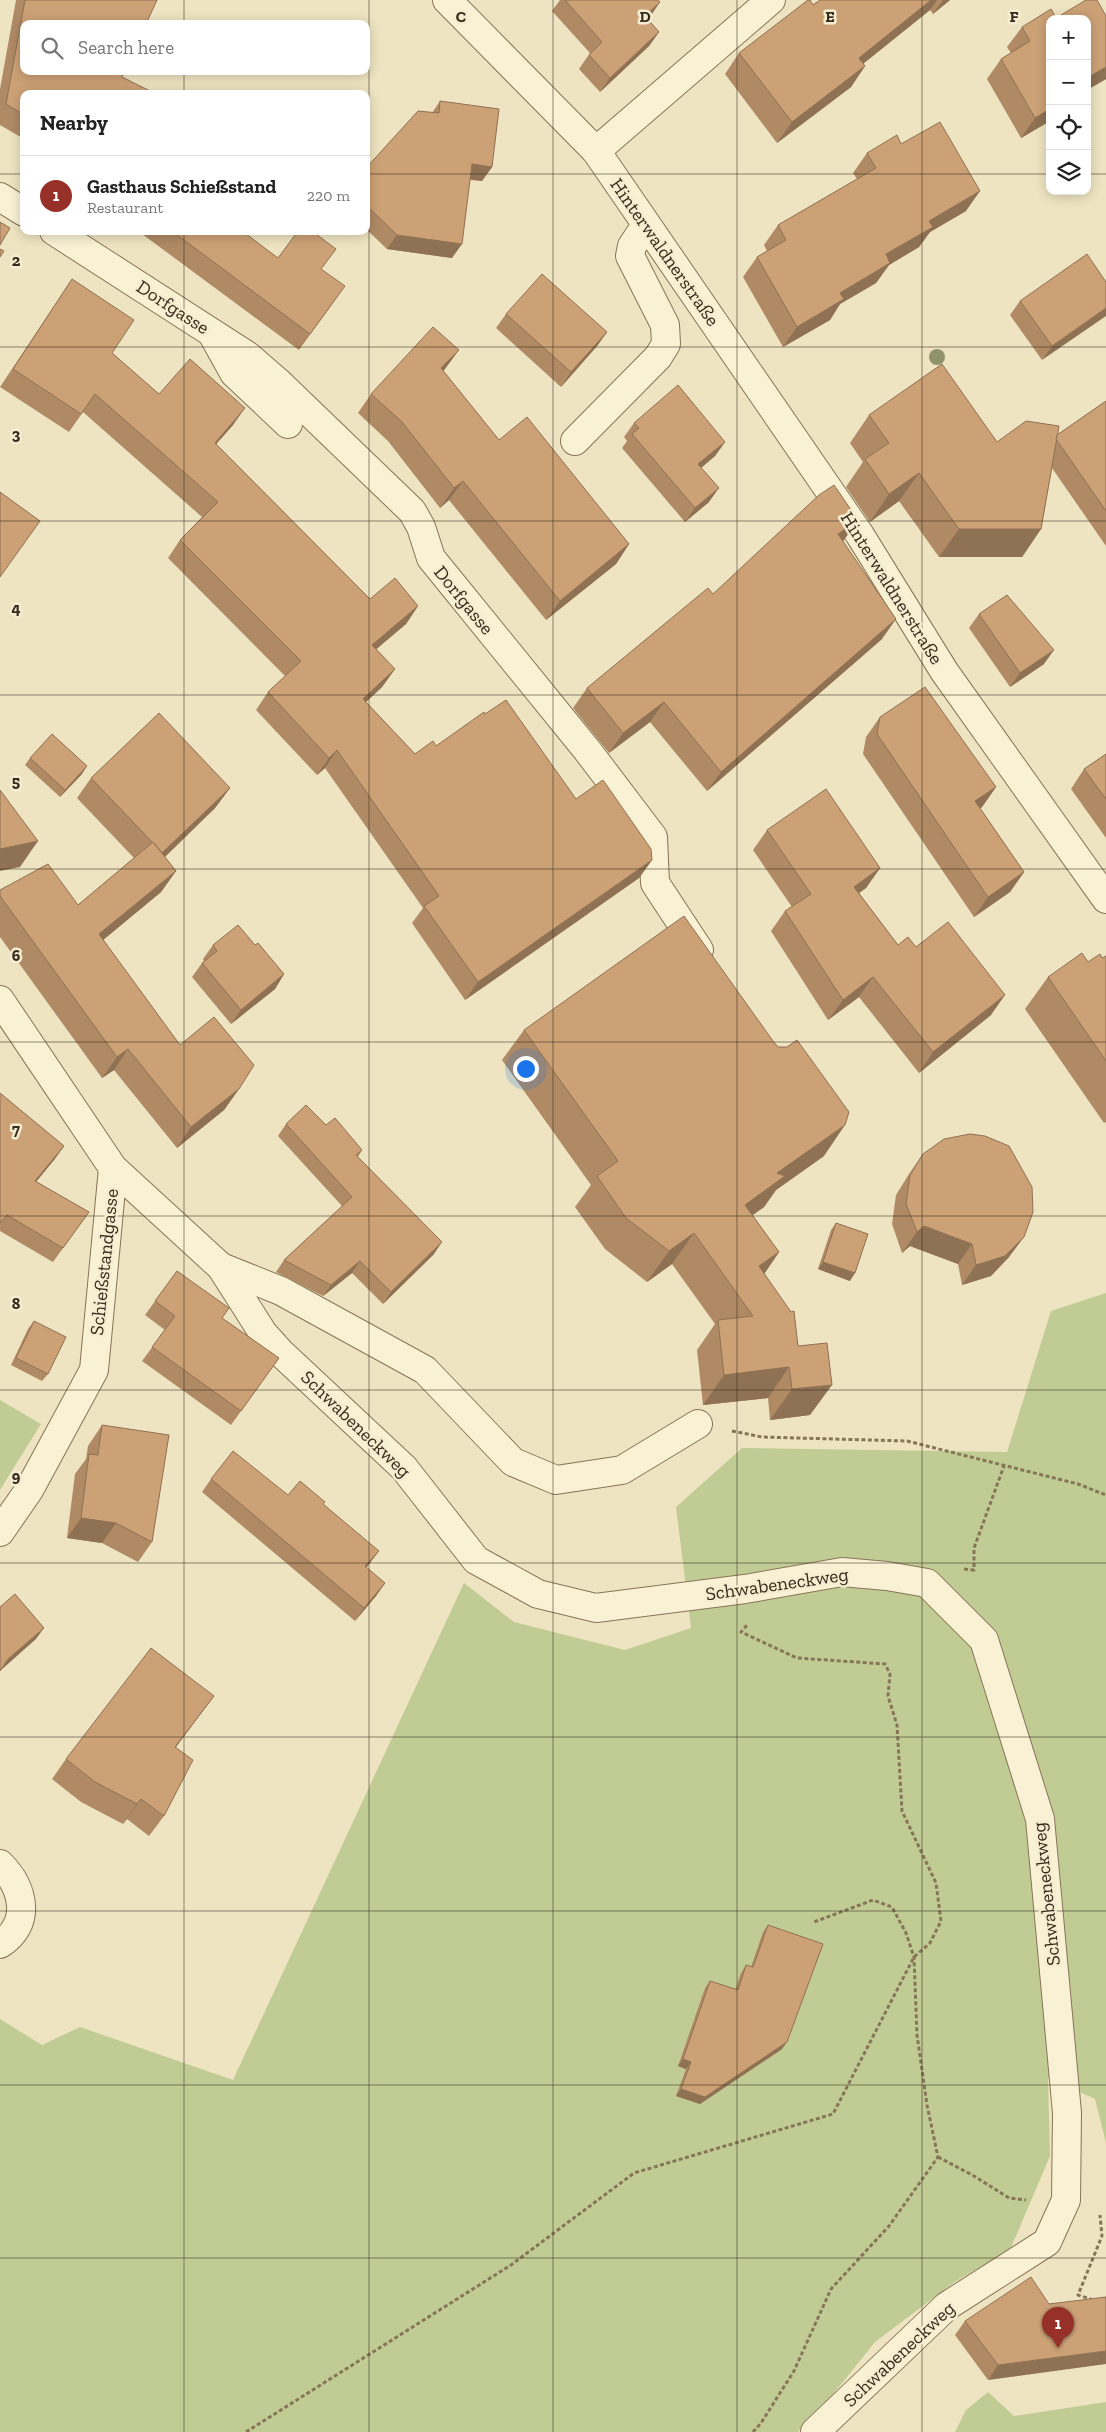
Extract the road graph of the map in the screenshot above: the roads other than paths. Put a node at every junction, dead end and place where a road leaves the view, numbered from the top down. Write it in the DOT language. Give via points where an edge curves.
graph roads {
  1 [pos="446,0"];
  2 [pos="771,0"];
  3 [pos="596,151"];
  4 [pos="0,197"];
  5 [pos="20,210"];
  6 [pos="646,225"];
  7 [pos="60,235"];
  8 [pos="212,333"];
  9 [pos="288,424"];
  10 [pos="575,441"];
  11 [pos="1106,899"];
  12 [pos="715,974"];
  13 [pos="0,1000"];
  14 [pos="113,1168"];
  15 [pos="221,1267"];
  16 [pos="698,1424"];
  17 [pos="0,1532"];
  18 [pos="0,1864"];
  19 [pos="0,1944"];
  20 [pos="815,2432"];
  1 -- 3 [label="street, Hinterwaldnerstraße"];
  2 -- 3 [label="street"];
  3 -- 6 [label="street, Hinterwaldnerstraße"];
  4 -- 5 [label="street"];
  6 -- 10 [label="street" via="632,246 631,261 665,325 666,344 658,357"];
  6 -- 11 [label="street, Hinterwaldnerstraße" via="860,535 944,671"];
  7 -- 8 [label="street, Dorfgasse"];
  8 -- 9 [label="street" via="234,372"];
  8 -- 12 [label="street, Dorfgasse" via="248,356 278,382 412,511 431,558 587,750 653,837 655,883"];
  13 -- 14 [label="street, Schießstandgasse"];
  14 -- 15 [label="street, Schwabeneckweg"];
  14 -- 17 [label="street, Schießstandgasse" via="94,1370 29,1490"];
  15 -- 16 [label="street" via="281,1291 425,1370 513,1462 556,1480 622,1470"];
  15 -- 20 [label="street, Schwabeneckweg" via="263,1333 404,1468 476,1560 538,1594 596,1608 745,1589 842,1572 927,1583 984,1640 1040,1819 1067,2113 1066,2200 1047,2242 947,2306"];
  18 -- 19 [label="street" via="13,1882 21,1920 17,1930"];
}
